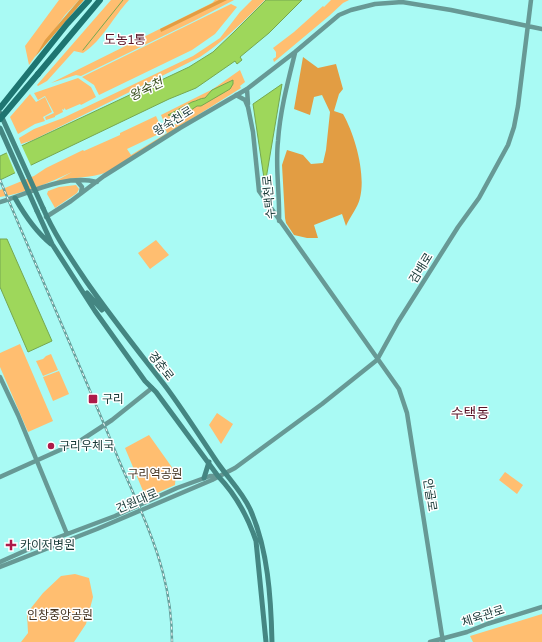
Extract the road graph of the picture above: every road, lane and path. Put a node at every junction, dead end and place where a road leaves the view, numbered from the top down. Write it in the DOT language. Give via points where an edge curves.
graph roads {
  1 [pos="89,0"];
  2 [pos="100,0"];
  3 [pos="531,0"];
  4 [pos="397,1"];
  5 [pos="528,26"];
  6 [pos="542,29"];
  7 [pos="295,52"];
  8 [pos="247,89"];
  9 [pos="236,95"];
  10 [pos="0,108"];
  11 [pos="248,108"];
  12 [pos="0,112"];
  13 [pos="0,119"];
  14 [pos="0,128"];
  15 [pos="104,176"];
  16 [pos="88,180"];
  17 [pos="77,181"];
  18 [pos="97,182"];
  19 [pos="80,194"];
  20 [pos="15,198"];
  21 [pos="0,202"];
  22 [pos="280,206"];
  23 [pos="272,210"];
  24 [pos="46,217"];
  25 [pos="279,221"];
  26 [pos="52,244"];
  27 [pos="76,280"];
  28 [pos="102,310"];
  29 [pos="377,360"];
  30 [pos="0,377"];
  31 [pos="152,388"];
  32 [pos="37,461"];
  33 [pos="209,462"];
  34 [pos="226,472"];
  35 [pos="218,476"];
  36 [pos="0,477"];
  37 [pos="204,478"];
  38 [pos="67,534"];
  39 [pos="0,562"];
  40 [pos="0,567"];
  41 [pos="542,607"];
  42 [pos="443,640"];
  43 [pos="266,642"];
  44 [pos="272,642"];
  45 [pos="430,642"];
  1 -- 10 [label="highway"];
  2 -- 13 [label="highway, bridge"];
  3 -- 5 [label="street, 검배로"];
  4 -- 5 [label="street"];
  4 -- 7 [label="street, 왕숙천로" via="366,6 338,16"];
  5 -- 6 [label="street"];
  5 -- 29 [label="street, 검배로" via="518,106 508,145 479,198 458,227"];
  7 -- 8 [label="street, 왕숙천로"];
  7 -- 22 [label="street, 수택천로" via="277,141"];
  8 -- 9 [label="street, 왕숙천로"];
  8 -- 11 [label="street"];
  9 -- 11 [label="street" via="245,100"];
  9 -- 15 [label="street, 왕숙천로"];
  11 -- 23 [label="street" via="259,191"];
  12 -- 24 [label="main road, 경춘로, bridge"];
  14 -- 26 [label="main road, 경춘로, bridge"];
  15 -- 16 [label="street"];
  15 -- 18 [label="street, 왕숙천로"];
  16 -- 17 [label="street"];
  16 -- 18 [label="street"];
  17 -- 19 [label="street" via="82,187"];
  17 -- 20 [label="street" via="49,186"];
  18 -- 19 [label="street, 왕숙천로"];
  19 -- 24 [label="street, 왕숙천로"];
  20 -- 21 [label="street"];
  20 -- 26 [label="main road" via="43,238"];
  22 -- 23 [label="street"];
  22 -- 25 [label="street, 수택천로"];
  23 -- 25 [label="street"];
  24 -- 34 [label="main road, 경춘로" via="73,262"];
  25 -- 29 [label="street, 수택천로"];
  26 -- 27 [label="main road, 경춘로"];
  27 -- 28 [label="main road, 경춘로"];
  27 -- 31 [label="main road, 경춘로" via="103,323"];
  29 -- 34 [label="street, 검배로" via="342,390"];
  29 -- 42 [label="street, 안골로" via="399,389 407,413"];
  30 -- 32 [label="street"];
  31 -- 32 [label="street" via="95,432"];
  31 -- 33 [label="main road, 경춘로"];
  32 -- 36 [label="street"];
  32 -- 38 [label="street"];
  33 -- 35 [label="main road, 경춘로"];
  33 -- 37 [label="main road"];
  34 -- 35 [label="street, 검배로"];
  34 -- 44 [label="main road, 경춘로" via="250,508 260,538 269,593"];
  35 -- 37 [label="street, 건원대로"];
  35 -- 40 [label="street, 건원대로" via="97,529"];
  35 -- 43 [label="main road, 경춘로" via="244,511 256,541"];
  37 -- 38 [label="street, 건원대로"];
  38 -- 39 [label="street, 건원대로"];
  41 -- 42 [label="street, 체육관로"];
  42 -- 45 [label="street, 체육관로"];
}
